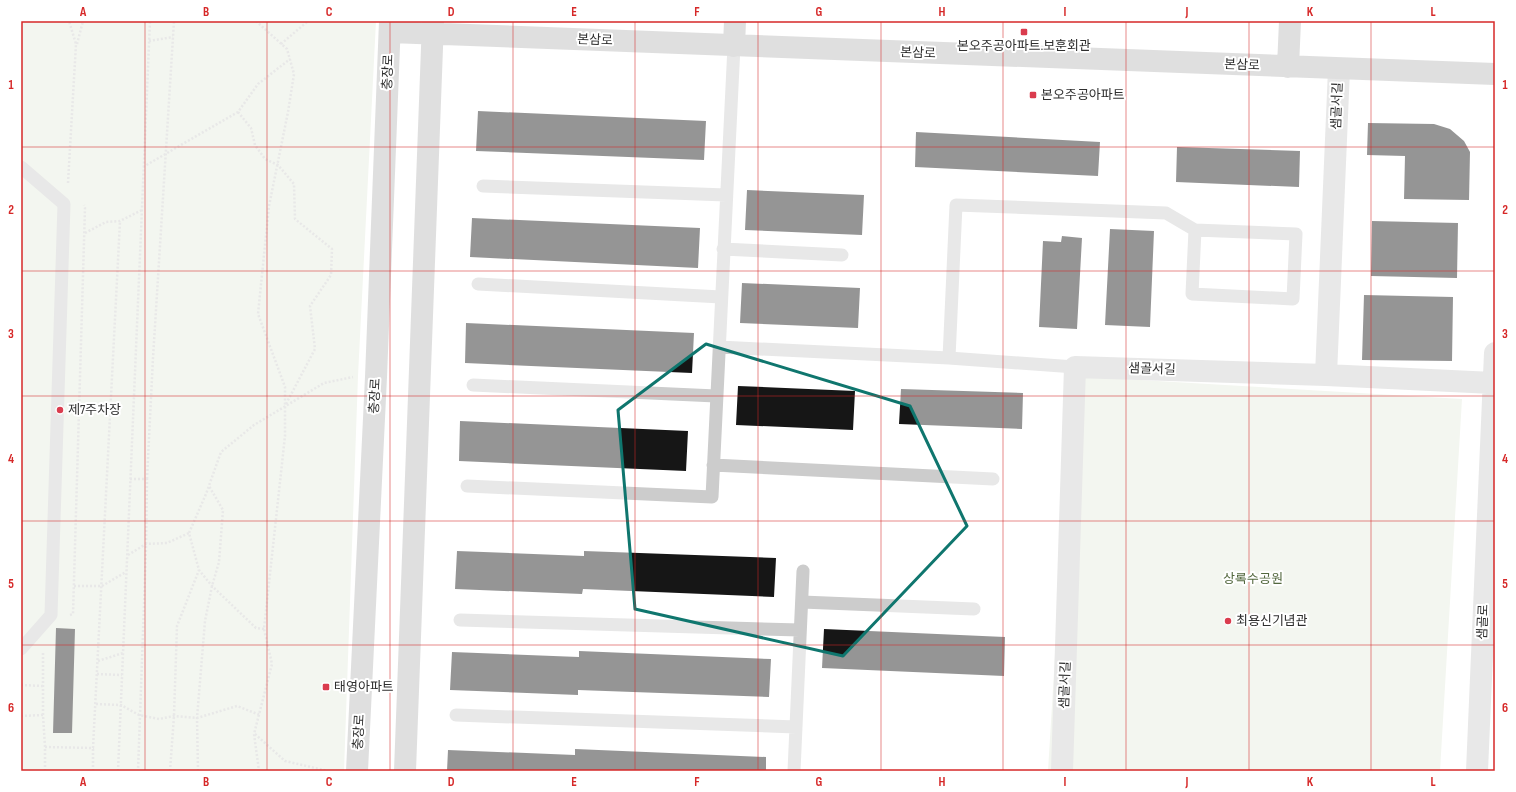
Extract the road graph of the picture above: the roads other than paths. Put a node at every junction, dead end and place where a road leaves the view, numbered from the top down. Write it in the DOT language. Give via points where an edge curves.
graph roads {
  1 [pos="735,21"];
  2 [pos="1290,21"];
  3 [pos="390,27"];
  4 [pos="432,28"];
  5 [pos="734,46"];
  6 [pos="1288,67"];
  7 [pos="1338,69"];
  8 [pos="1495,70"];
  9 [pos="1495,74"];
  10 [pos="21,167"];
  11 [pos="483,186"];
  12 [pos="726,196"];
  13 [pos="1195,230"];
  14 [pos="723,249"];
  15 [pos="842,254"];
  16 [pos="478,284"];
  17 [pos="721,297"];
  18 [pos="719,347"];
  19 [pos="1495,352"];
  20 [pos="950,358"];
  21 [pos="1075,367"];
  22 [pos="1326,375"];
  23 [pos="1493,383"];
  24 [pos="473,385"];
  25 [pos="716,396"];
  26 [pos="713,465"];
  27 [pos="993,479"];
  28 [pos="467,486"];
  29 [pos="803,571"];
  30 [pos="802,602"];
  31 [pos="974,609"];
  32 [pos="460,620"];
  33 [pos="1489,624"];
  34 [pos="800,630"];
  35 [pos="21,649"];
  36 [pos="456,715"];
  37 [pos="796,726"];
  38 [pos="357,771"];
  39 [pos="405,771"];
  40 [pos="794,771"];
  41 [pos="1062,771"];
  42 [pos="1477,771"];
  1 -- 5 [label="street"];
  2 -- 6 [label="street"];
  3 -- 4 [label="street, 본삼로"];
  3 -- 38 [label="street, 충장로"];
  4 -- 5 [label="street, 본삼로"];
  4 -- 39 [label="street"];
  5 -- 6 [label="street, 본삼로"];
  5 -- 12 [label="lane"];
  6 -- 7 [label="street, 본삼로"];
  7 -- 9 [label="street, 본삼로"];
  7 -- 22 [label="street, 샘골서길"];
  8 -- 9 [label="street"];
  10 -- 35 [label="lane" via="64,204 51,615"];
  11 -- 12 [label="lane"];
  12 -- 14 [label="lane"];
  13 -- 13 [label="lane" via="1296,234 1293,299 1192,294"];
  13 -- 20 [label="lane" via="1166,213 956,204"];
  14 -- 15 [label="lane"];
  14 -- 17 [label="lane"];
  16 -- 17 [label="lane"];
  17 -- 18 [label="lane"];
  18 -- 20 [label="lane"];
  18 -- 25 [label="lane"];
  19 -- 23 [label="street, 샘골로"];
  20 -- 21 [label="lane"];
  21 -- 22 [label="street, 샘골서길"];
  21 -- 41 [label="street, 샘골서길"];
  22 -- 23 [label="street"];
  23 -- 33 [label="street, 샘골로"];
  24 -- 25 [label="lane"];
  25 -- 26 [label="lane"];
  26 -- 27 [label="lane"];
  26 -- 28 [label="lane" via="712,497"];
  29 -- 30 [label="lane"];
  30 -- 31 [label="lane"];
  30 -- 34 [label="lane"];
  32 -- 34 [label="lane"];
  33 -- 42 [label="street, 샘골로"];
  34 -- 37 [label="lane"];
  36 -- 37 [label="lane"];
  37 -- 40 [label="lane"];
}
